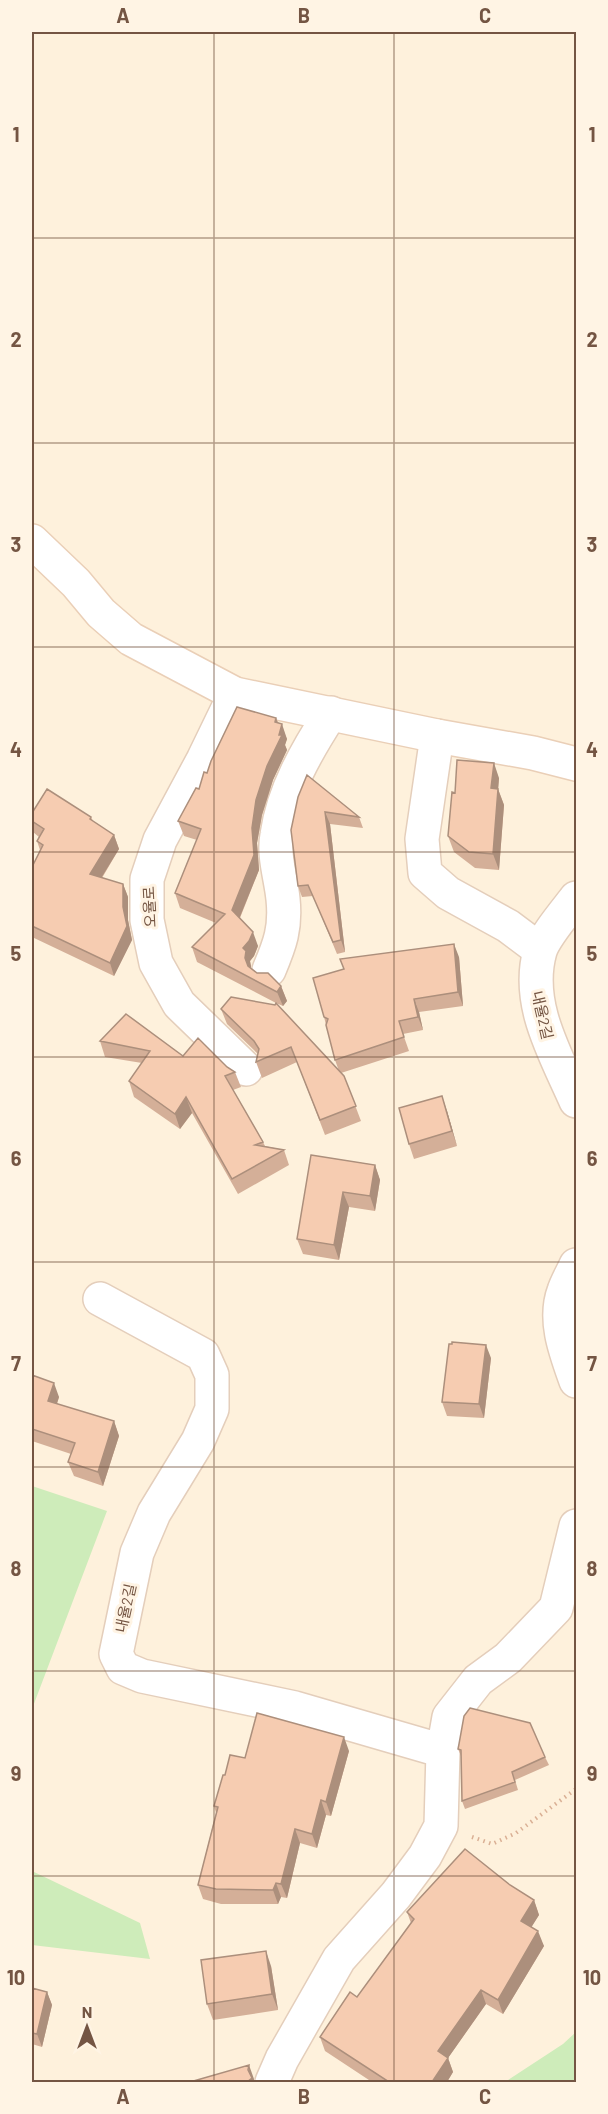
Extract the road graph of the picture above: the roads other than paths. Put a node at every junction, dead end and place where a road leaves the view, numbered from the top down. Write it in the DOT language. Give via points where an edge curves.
graph roads {
  1 [pos="32,541"];
  2 [pos="235,694"];
  3 [pos="331,713"];
  4 [pos="437,736"];
  5 [pos="576,764"];
  6 [pos="576,898"];
  7 [pos="540,950"];
  8 [pos="269,970"];
  9 [pos="246,1069"];
  10 [pos="576,1101"];
  11 [pos="576,1265"];
  12 [pos="100,1299"];
  13 [pos="576,1381"];
  14 [pos="576,1526"];
  15 [pos="442,1751"];
  16 [pos="272,2082"];
  1 -- 2 [label="street" via="131,639"];
  2 -- 3 [label="street"];
  2 -- 9 [label="street, 오율로" via="160,840 147,879 147,920 156,963 179,1004"];
  3 -- 4 [label="street"];
  3 -- 8 [label="street" via="309,746 289,790 276,836 283,900 282,938"];
  4 -- 5 [label="street"];
  4 -- 7 [label="street" via="422,839 425,873 448,893 508,926"];
  6 -- 7 [label="street, 내율2길"];
  7 -- 10 [label="street, 내율2길" via="536,984 542,1020"];
  11 -- 13 [label="street" via="563,1292 559,1321"];
  12 -- 15 [label="street, 내율2길" via="203,1355 212,1375 212,1409 198,1441 154,1513 137,1553 116,1654 123,1668 142,1676 295,1708"];
  14 -- 15 [label="street" via="556,1608 508,1658 478,1680 449,1717"];
  15 -- 16 [label="street" via="441,1826 396,1895 339,1959"];
}
